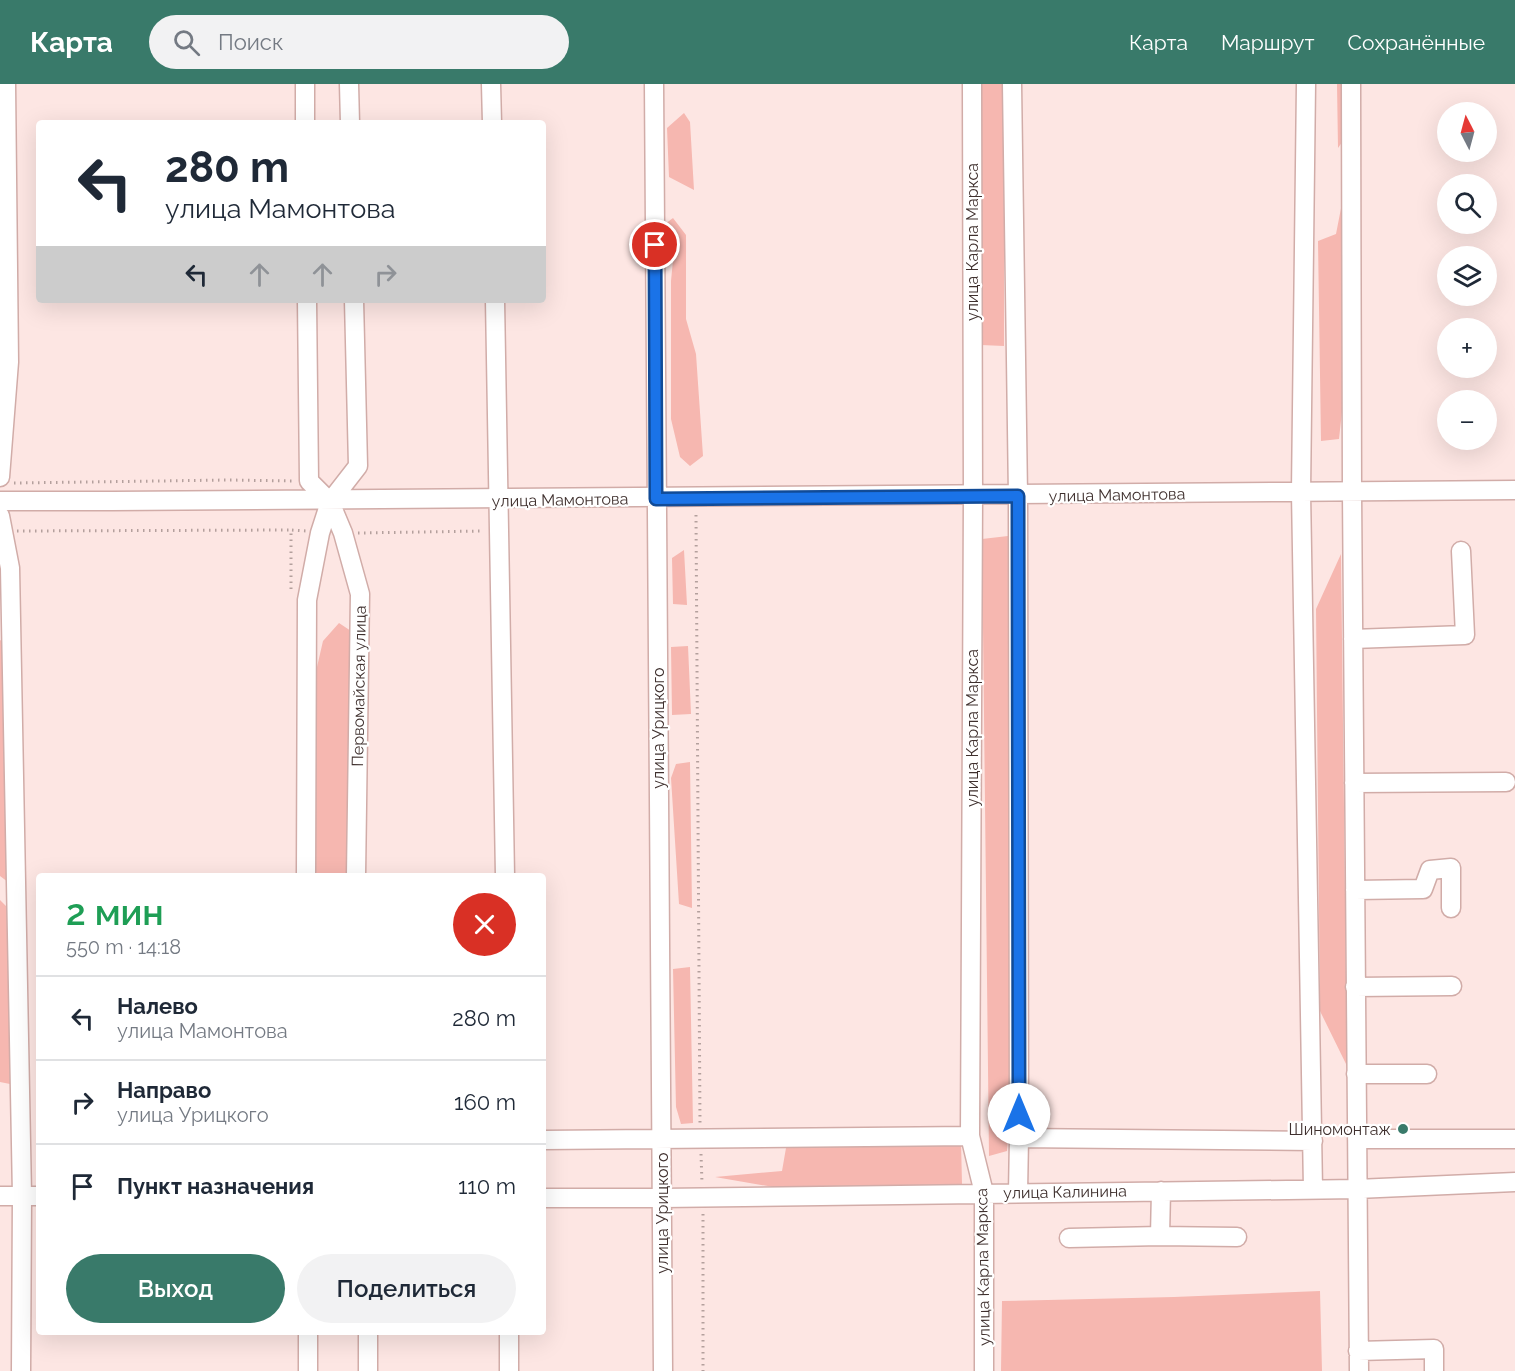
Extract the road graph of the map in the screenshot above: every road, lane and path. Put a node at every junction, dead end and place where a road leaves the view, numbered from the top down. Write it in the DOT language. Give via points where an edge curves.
graph roads {
  1 [pos="6,84"];
  2 [pos="305,84"];
  3 [pos="349,84"];
  4 [pos="491,84"];
  5 [pos="654,84"];
  6 [pos="972,84"];
  7 [pos="1012,84"];
  8 [pos="1306,84"];
  9 [pos="1351,84"];
  10 [pos="305,120"];
  11 [pos="350,120"];
  12 [pos="492,120"];
  13 [pos="307,303"];
  14 [pos="354,303"];
  15 [pos="495,303"];
  16 [pos="6,480"];
  17 [pos="309,482"];
  18 [pos="1515,490"];
  19 [pos="1301,492"];
  20 [pos="1352,492"];
  21 [pos="972,496"];
  22 [pos="1018,496"];
  23 [pos="695,498"];
  24 [pos="656,499"];
  25 [pos="0,501"];
  26 [pos="499,501"];
  27 [pos="330,502"];
  28 [pos="1,524"];
  29 [pos="291,530"];
  30 [pos="500,531"];
  31 [pos="320,533"];
  32 [pos="343,533"];
  33 [pos="1461,550"];
  34 [pos="291,589"];
  35 [pos="1353,639"];
  36 [pos="1506,782"];
  37 [pos="1354,783"];
  38 [pos="306,873"];
  39 [pos="356,873"];
  40 [pos="505,873"];
  41 [pos="1355,890"];
  42 [pos="1451,908"];
  43 [pos="1452,986"];
  44 [pos="1356,987"];
  45 [pos="1356,1074"];
  46 [pos="1426,1074"];
  47 [pos="970,1136"];
  48 [pos="1019,1138"];
  49 [pos="1515,1138"];
  50 [pos="700,1139"];
  51 [pos="1357,1139"];
  52 [pos="546,1140"];
  53 [pos="661,1140"];
  54 [pos="1313,1141"];
  55 [pos="1515,1182"];
  56 [pos="1313,1189"];
  57 [pos="1357,1189"];
  58 [pos="1161,1191"];
  59 [pos="984,1193"];
  60 [pos="1017,1193"];
  61 [pos="0,1196"];
  62 [pos="30,1196"];
  63 [pos="703,1197"];
  64 [pos="546,1198"];
  65 [pos="662,1198"];
  66 [pos="1160,1236"];
  67 [pos="1237,1237"];
  68 [pos="1069,1238"];
  69 [pos="308,1335"];
  70 [pos="368,1335"];
  71 [pos="509,1335"];
  72 [pos="1358,1351"];
  73 [pos="21,1371"];
  74 [pos="308,1371"];
  75 [pos="368,1371"];
  76 [pos="509,1371"];
  77 [pos="663,1371"];
  78 [pos="703,1371"];
  79 [pos="984,1371"];
  80 [pos="1359,1371"];
  81 [pos="1434,1371"];
  1 -- 16 [label="street"];
  2 -- 10 [label="street"];
  3 -- 11 [label="street"];
  4 -- 12 [label="street"];
  5 -- 24 [label="street, улица Урицкого"];
  6 -- 21 [label="street, улица Карла Маркса"];
  7 -- 22 [label="street"];
  8 -- 19 [label="street"];
  9 -- 20 [label="street"];
  13 -- 17 [label="street"];
  14 -- 27 [label="street" via="358,466"];
  15 -- 26 [label="street"];
  16 -- 17 [label="path"];
  17 -- 27 [label="street, Первомайская улица"];
  18 -- 20 [label="street, улица Мамонтова"];
  19 -- 20 [label="street, улица Мамонтова"];
  19 -- 22 [label="street, улица Мамонтова"];
  19 -- 54 [label="street"];
  20 -- 35 [label="street"];
  21 -- 22 [label="street, улица Мамонтова"];
  21 -- 23 [label="street, улица Мамонтова"];
  21 -- 47 [label="street, улица Карла Маркса"];
  22 -- 48 [label="street"];
  23 -- 24 [label="street, улица Мамонтова"];
  23 -- 50 [label="path"];
  24 -- 26 [label="street, улица Мамонтова"];
  24 -- 53 [label="street, улица Урицкого"];
  25 -- 27 [label="street, улица Мамонтова"];
  26 -- 27 [label="street, улица Мамонтова"];
  26 -- 30 [label="street"];
  27 -- 31 [label="street"];
  27 -- 32 [label="street, Первомайская улица"];
  28 -- 29 [label="path"];
  28 -- 62 [label="street" via="10,568"];
  29 -- 31 [label="path"];
  29 -- 34 [label="path"];
  30 -- 32 [label="path"];
  30 -- 40 [label="street"];
  31 -- 38 [label="street" via="307,600"];
  32 -- 39 [label="street, Первомайская улица" via="360,594"];
  33 -- 35 [label="street" via="1465,635"];
  35 -- 37 [label="street"];
  36 -- 37 [label="street"];
  37 -- 41 [label="street"];
  41 -- 42 [label="street" via="1423,889 1430,870 1451,868"];
  41 -- 44 [label="street"];
  43 -- 44 [label="street"];
  44 -- 45 [label="street"];
  45 -- 46 [label="street"];
  45 -- 51 [label="street"];
  47 -- 50 [label="street"];
  47 -- 59 [label="street, улица Карла Маркса"];
  48 -- 54 [label="street"];
  48 -- 60 [label="street"];
  49 -- 51 [label="street"];
  50 -- 53 [label="street"];
  50 -- 63 [label="path"];
  51 -- 57 [label="street"];
  52 -- 53 [label="street"];
  53 -- 65 [label="street, улица Урицкого"];
  54 -- 56 [label="street"];
  55 -- 57 [label="street, улица Калинина"];
  56 -- 57 [label="street, улица Калинина"];
  56 -- 58 [label="street, улица Калинина"];
  57 -- 72 [label="street"];
  58 -- 60 [label="street, улица Калинина"];
  58 -- 66 [label="street"];
  59 -- 60 [label="street, улица Калинина"];
  59 -- 63 [label="street, улица Калинина"];
  59 -- 79 [label="street, улица Карла Маркса"];
  61 -- 62 [label="street"];
  62 -- 73 [label="street"];
  63 -- 65 [label="street, улица Калинина"];
  63 -- 78 [label="path"];
  64 -- 65 [label="street, улица Калинина"];
  65 -- 77 [label="street, улица Урицкого"];
  66 -- 67 [label="street"];
  66 -- 68 [label="street"];
  69 -- 74 [label="street"];
  70 -- 75 [label="street"];
  71 -- 76 [label="street"];
  72 -- 80 [label="street"];
  72 -- 81 [label="street" via="1434,1349"];
}
